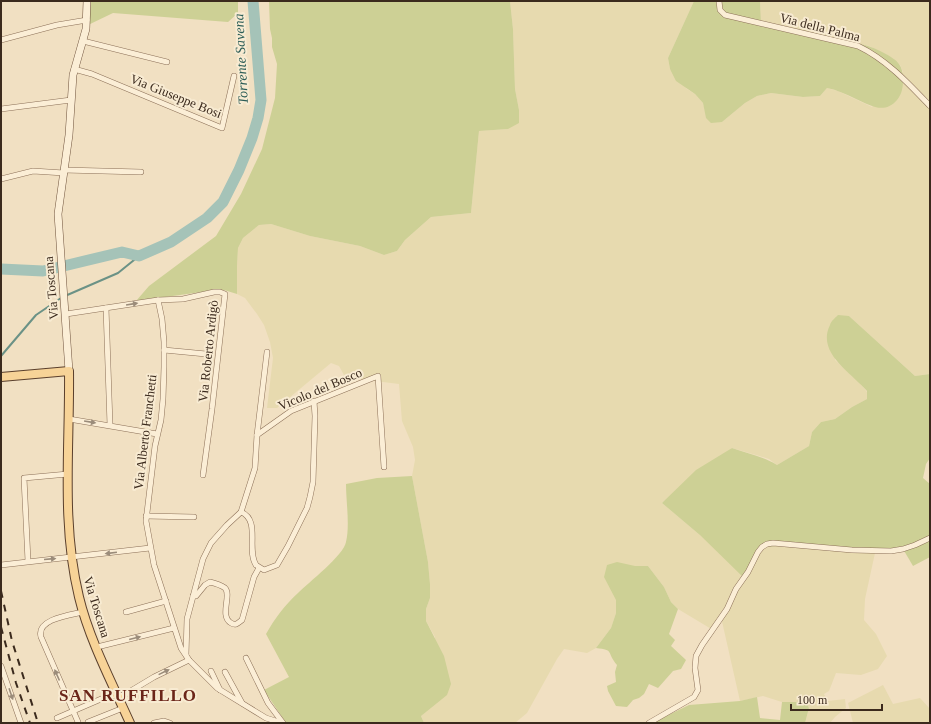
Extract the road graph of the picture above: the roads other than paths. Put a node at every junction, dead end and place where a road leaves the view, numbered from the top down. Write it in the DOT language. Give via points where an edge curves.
graph roads {
  1 [pos="87,1"];
  2 [pos="719,1"];
  3 [pos="87,20"];
  4 [pos="1,40"];
  5 [pos="83,41"];
  6 [pos="167,62"];
  7 [pos="74,69"];
  8 [pos="234,76"];
  9 [pos="71,100"];
  10 [pos="930,106"];
  11 [pos="1,109"];
  12 [pos="64,171"];
  13 [pos="141,172"];
  14 [pos="1,179"];
  15 [pos="158,300"];
  16 [pos="106,308"];
  17 [pos="66,314"];
  18 [pos="164,350"];
  19 [pos="267,352"];
  20 [pos="206,354"];
  21 [pos="69,371"];
  22 [pos="1,377"];
  23 [pos="314,401"];
  24 [pos="69,419"];
  25 [pos="110,425"];
  26 [pos="158,434"];
  27 [pos="257,435"];
  28 [pos="384,467"];
  29 [pos="68,474"];
  30 [pos="203,475"];
  31 [pos="241,512"];
  32 [pos="146,516"];
  33 [pos="194,517"];
  34 [pos="930,538"];
  35 [pos="150,548"];
  36 [pos="71,557"];
  37 [pos="28,561"];
  38 [pos="1,565"];
  39 [pos="259,568"];
  40 [pos="193,596"];
  41 [pos="166,601"];
  42 [pos="83,612"];
  43 [pos="126,612"];
  44 [pos="174,628"];
  45 [pos="97,648"];
  46 [pos="186,655"];
  47 [pos="246,658"];
  48 [pos="189,660"];
  49 [pos="1,666"];
  50 [pos="211,671"];
  51 [pos="225,672"];
  52 [pos="220,691"];
  53 [pos="118,696"];
  54 [pos="242,704"];
  55 [pos="123,708"];
  56 [pos="74,710"];
  57 [pos="58,718"];
  58 [pos="78,722"];
  59 [pos="88,722"];
  60 [pos="21,723"];
  61 [pos="130,723"];
  62 [pos="154,723"];
  63 [pos="170,723"];
  64 [pos="283,723"];
  65 [pos="649,723"];
  1 -- 3 [label="main road, Via Toscana"];
  2 -- 10 [label="street, Via della Palma" via="720,10 725,15 858,46 873,53 893,68"];
  3 -- 4 [label="street"];
  3 -- 5 [label="main road, Via Toscana"];
  5 -- 6 [label="street"];
  5 -- 7 [label="main road, Via Toscana"];
  7 -- 8 [label="street, Via Giuseppe Bosi" via="92,74 222,128"];
  7 -- 9 [label="main road, Via Toscana"];
  9 -- 11 [label="street"];
  9 -- 12 [label="main road, Via Toscana"];
  12 -- 13 [label="street"];
  12 -- 14 [label="street" via="33,171"];
  12 -- 17 [label="main road, Via Toscana" via="58,227"];
  16 -- 15 [label="street, Via Roberto Ardigò, one-way"];
  15 -- 18 [label="street, Via Alberto Franchetti"];
  15 -- 30 [label="street, Via Roberto Ardigò" via="183,299 214,292 225,294"];
  16 -- 17 [label="street, Via Roberto Ardigò"];
  16 -- 25 [label="street"];
  17 -- 21 [label="main road, Via Toscana"];
  18 -- 20 [label="street"];
  18 -- 26 [label="street, Via Alberto Franchetti" via="163,399"];
  19 -- 27 [label="street, Vicolo del Bosco"];
  21 -- 22 [label="main road"];
  21 -- 24 [label="main road, Via Toscana"];
  23 -- 27 [label="street, Vicolo del Bosco" via="291,411"];
  23 -- 28 [label="street, Vicolo del Bosco" via="378,376"];
  23 -- 39 [label="street" via="313,482 307,508 277,565 264,570"];
  24 -- 25 [label="street, one-way"];
  24 -- 29 [label="main road, Via Toscana"];
  25 -- 26 [label="street"];
  26 -- 32 [label="street, Via Alberto Franchetti"];
  27 -- 31 [label="street, Vicolo del Bosco" via="255,468"];
  29 -- 36 [label="main road, Via Toscana"];
  29 -- 37 [label="street" via="24,478"];
  31 -- 39 [label="street" via="247,514 251,520 251,553 253,562"];
  31 -- 40 [label="street, Vicolo del Bosco" via="211,543 203,559"];
  32 -- 33 [label="street"];
  32 -- 35 [label="street, Via Alberto Franchetti"];
  34 -- 65 [label="street" via="891,551 773,543 762,547 727,609 696,656 698,690 694,697"];
  35 -- 36 [label="street, one-way"];
  35 -- 41 [label="street, Via Alberto Franchetti"];
  37 -- 36 [label="street, one-way"];
  36 -- 42 [label="main road, Via Toscana"];
  37 -- 38 [label="street"];
  39 -- 40 [label="street" via="242,620 237,624 232,624 226,616 224,587 210,582"];
  40 -- 46 [label="street, Vicolo del Bosco" via="187,620"];
  41 -- 43 [label="street"];
  41 -- 44 [label="street, Via Alberto Franchetti"];
  42 -- 45 [label="main road, Via Toscana"];
  56 -- 42 [label="street, one-way" via="40,637 40,631 48,622"];
  45 -- 44 [label="street, one-way"];
  44 -- 46 [label="street, Via Alberto Franchetti"];
  45 -- 53 [label="main road, Via Toscana"];
  46 -- 48 [label="street, Via Alberto Franchetti"];
  47 -- 64 [label="street" via="268,703"];
  48 -- 52 [label="street, Via Alberto Franchetti"];
  53 -- 48 [label="street, one-way" via="128,694 154,677"];
  49 -- 60 [label="street, one-way"];
  50 -- 52 [label="street"];
  51 -- 54 [label="street"];
  52 -- 54 [label="street, Via Alberto Franchetti"];
  53 -- 55 [label="main road, Via Toscana"];
  53 -- 56 [label="street" via="108,696"];
  54 -- 64 [label="street, Via Alberto Franchetti" via="266,718"];
  55 -- 59 [label="street"];
  55 -- 61 [label="main road, Via Toscana"];
  56 -- 57 [label="street"];
  56 -- 58 [label="street"];
  62 -- 63 [label="street"];
}
